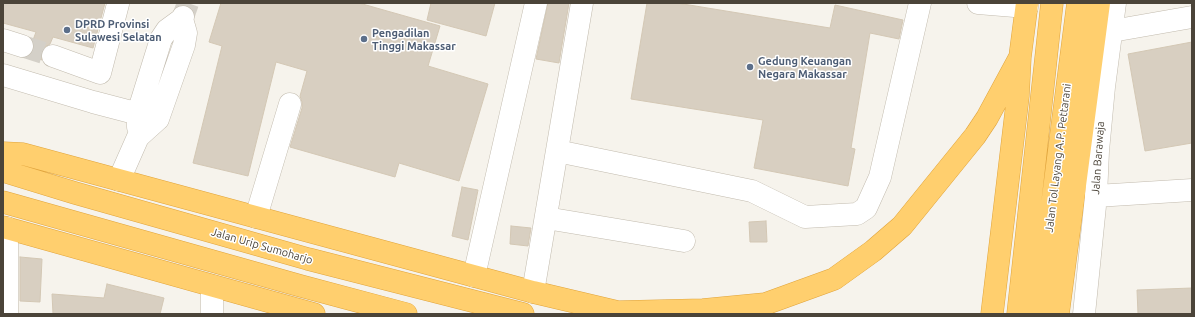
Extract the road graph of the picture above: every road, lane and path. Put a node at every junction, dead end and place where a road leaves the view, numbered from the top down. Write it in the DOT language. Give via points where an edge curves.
graph roads {
  1 [pos="536,3"];
  2 [pos="582,3"];
  3 [pos="920,3"];
  4 [pos="1052,3"];
  5 [pos="1078,3"];
  6 [pos="1098,3"];
  7 [pos="1115,3"];
  8 [pos="118,4"];
  9 [pos="986,4"];
  10 [pos="1027,5"];
  11 [pos="1192,17"];
  12 [pos="183,18"];
  13 [pos="1112,30"];
  14 [pos="53,56"];
  15 [pos="1020,57"];
  16 [pos="100,73"];
  17 [pos="3,75"];
  18 [pos="93,102"];
  19 [pos="290,104"];
  20 [pos="148,116"];
  21 [pos="557,151"];
  22 [pos="3,153"];
  23 [pos="3,171"];
  24 [pos="119,180"];
  25 [pos="1192,190"];
  26 [pos="1096,196"];
  27 [pos="3,202"];
  28 [pos="256,217"];
  29 [pos="546,218"];
  30 [pos="5,227"];
  31 [pos="684,241"];
  32 [pos="474,276"];
  33 [pos="212,286"];
  34 [pos="534,292"];
  35 [pos="622,313"];
  36 [pos="7,314"];
  37 [pos="212,314"];
  38 [pos="314,314"];
  39 [pos="406,314"];
  40 [pos="523,314"];
  41 [pos="992,314"];
  42 [pos="1018,314"];
  43 [pos="1038,314"];
  44 [pos="1058,314"];
  45 [pos="1084,314"];
  1 -- 32 [label="street"];
  2 -- 21 [label="street"];
  3 -- 21 [label="street" via="880,177 866,208 857,214 805,217 752,191"];
  4 -- 42 [label="highway, Jalan Tol Layang A.P. Pettarani"];
  5 -- 43 [label="highway, Jalan Tol Layang A.P. Pettarani"];
  6 -- 44 [label="highway"];
  7 -- 13 [label="street, Jalan Barawaja"];
  8 -- 16 [label="street"];
  9 -- 10 [label="street"];
  10 -- 15 [label="highway"];
  11 -- 13 [label="street"];
  12 -- 20 [label="street" via="167,30 161,39"];
  13 -- 26 [label="street, Jalan Barawaja" via="1104,87"];
  14 -- 16 [label="street"];
  15 -- 35 [label="highway" via="976,136 902,226 834,279 765,304 703,310"];
  15 -- 41 [label="highway" via="1018,96"];
  16 -- 18 [label="street"];
  17 -- 18 [label="street"];
  18 -- 20 [label="street"];
  19 -- 28 [label="street"];
  20 -- 24 [label="street"];
  21 -- 29 [label="street"];
  22 -- 24 [label="highway" via="23,154"];
  23 -- 40 [label="highway, Jalan Urip Sumoharjo" via="308,259"];
  24 -- 28 [label="highway"];
  25 -- 26 [label="street"];
  26 -- 45 [label="street, Jalan Barawaja"];
  27 -- 39 [label="highway"];
  28 -- 32 [label="highway"];
  29 -- 31 [label="street"];
  29 -- 34 [label="street"];
  30 -- 33 [label="highway"];
  30 -- 36 [label="street"];
  32 -- 34 [label="highway"];
  33 -- 37 [label="street"];
  33 -- 38 [label="highway"];
  34 -- 35 [label="highway"];
}
